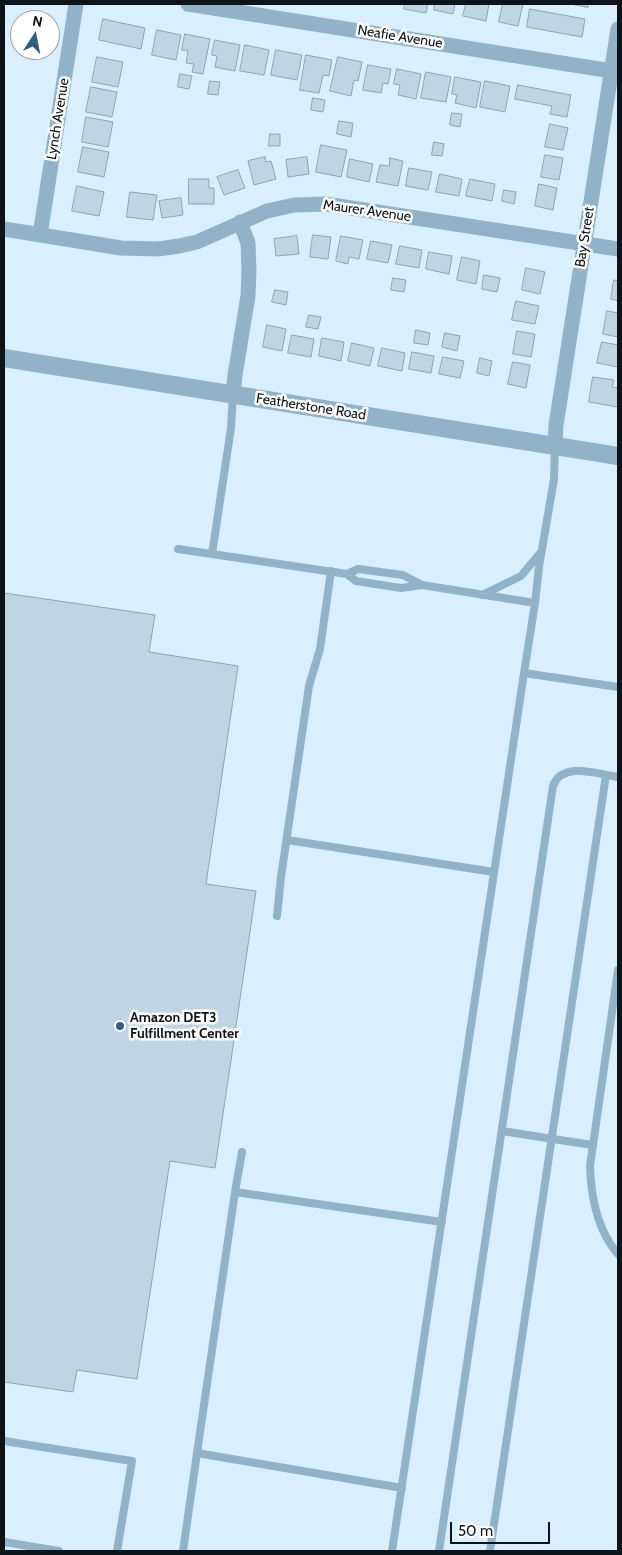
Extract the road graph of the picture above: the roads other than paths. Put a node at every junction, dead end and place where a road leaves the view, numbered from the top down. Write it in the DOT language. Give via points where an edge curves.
graph roads {
  1 [pos="76,4"];
  2 [pos="188,4"];
  3 [pos="618,29"];
  4 [pos="612,71"];
  5 [pos="240,222"];
  6 [pos="4,229"];
  7 [pos="40,235"];
  8 [pos="584,244"];
  9 [pos="618,249"];
  10 [pos="4,358"];
  11 [pos="233,394"];
  12 [pos="555,446"];
  13 [pos="618,456"];
  14 [pos="178,549"];
  15 [pos="543,550"];
  16 [pos="212,554"];
  17 [pos="331,571"];
  18 [pos="348,574"];
  19 [pos="422,585"];
  20 [pos="482,595"];
  21 [pos="535,603"];
  22 [pos="524,673"];
  23 [pos="618,687"];
  24 [pos="606,775"];
  25 [pos="618,777"];
  26 [pos="287,840"];
  27 [pos="494,872"];
  28 [pos="277,916"];
  29 [pos="618,970"];
  30 [pos="502,1131"];
  31 [pos="552,1139"];
  32 [pos="592,1145"];
  33 [pos="242,1152"];
  34 [pos="235,1192"];
  35 [pos="442,1222"];
  36 [pos="618,1254"];
  37 [pos="4,1441"];
  38 [pos="197,1453"];
  39 [pos="402,1488"];
  40 [pos="4,1542"];
  41 [pos="59,1551"];
  42 [pos="117,1551"];
  43 [pos="183,1551"];
  44 [pos="392,1551"];
  45 [pos="439,1551"];
  46 [pos="490,1551"];
  1 -- 7 [label="street, Lynch Avenue"];
  2 -- 4 [label="street, Neafie Avenue"];
  3 -- 4 [label="street, Bay Street"];
  4 -- 8 [label="street, Bay Street"];
  5 -- 7 [label="street, Maurer Avenue" via="197,242 158,249 121,248"];
  5 -- 8 [label="street, Maurer Avenue" via="285,206 325,204"];
  5 -- 11 [label="street" via="248,243 248,296"];
  6 -- 7 [label="street, Maurer Avenue"];
  8 -- 9 [label="street, Maurer Avenue"];
  8 -- 12 [label="street, Bay Street"];
  10 -- 11 [label="street, Featherstone Road"];
  11 -- 12 [label="street, Featherstone Road"];
  11 -- 16 [label="lane"];
  12 -- 13 [label="street, Featherstone Road"];
  12 -- 15 [label="lane" via="554,479"];
  14 -- 16 [label="lane"];
  15 -- 20 [label="lane" via="521,576"];
  15 -- 21 [label="lane"];
  16 -- 17 [label="lane"];
  17 -- 18 [label="lane"];
  17 -- 26 [label="lane" via="320,649 309,686"];
  18 -- 19 [label="lane" via="356,581 402,588"];
  18 -- 19 [label="lane" via="358,569 403,575"];
  19 -- 20 [label="lane"];
  20 -- 21 [label="lane"];
  21 -- 22 [label="lane"];
  22 -- 23 [label="lane"];
  22 -- 27 [label="lane"];
  24 -- 25 [label="lane"];
  24 -- 30 [label="lane" via="568,771 560,775 553,786"];
  24 -- 31 [label="lane"];
  26 -- 27 [label="lane"];
  26 -- 28 [label="lane"];
  27 -- 35 [label="lane"];
  29 -- 32 [label="lane"];
  30 -- 31 [label="lane"];
  30 -- 45 [label="lane"];
  31 -- 32 [label="lane"];
  31 -- 46 [label="lane"];
  32 -- 36 [label="lane" via="590,1187 594,1208 601,1228"];
  33 -- 34 [label="lane"];
  34 -- 35 [label="lane"];
  34 -- 38 [label="lane"];
  35 -- 39 [label="lane"];
  37 -- 42 [label="lane" via="132,1461"];
  38 -- 39 [label="lane"];
  38 -- 43 [label="lane"];
  39 -- 44 [label="lane"];
  40 -- 41 [label="lane"];
}
